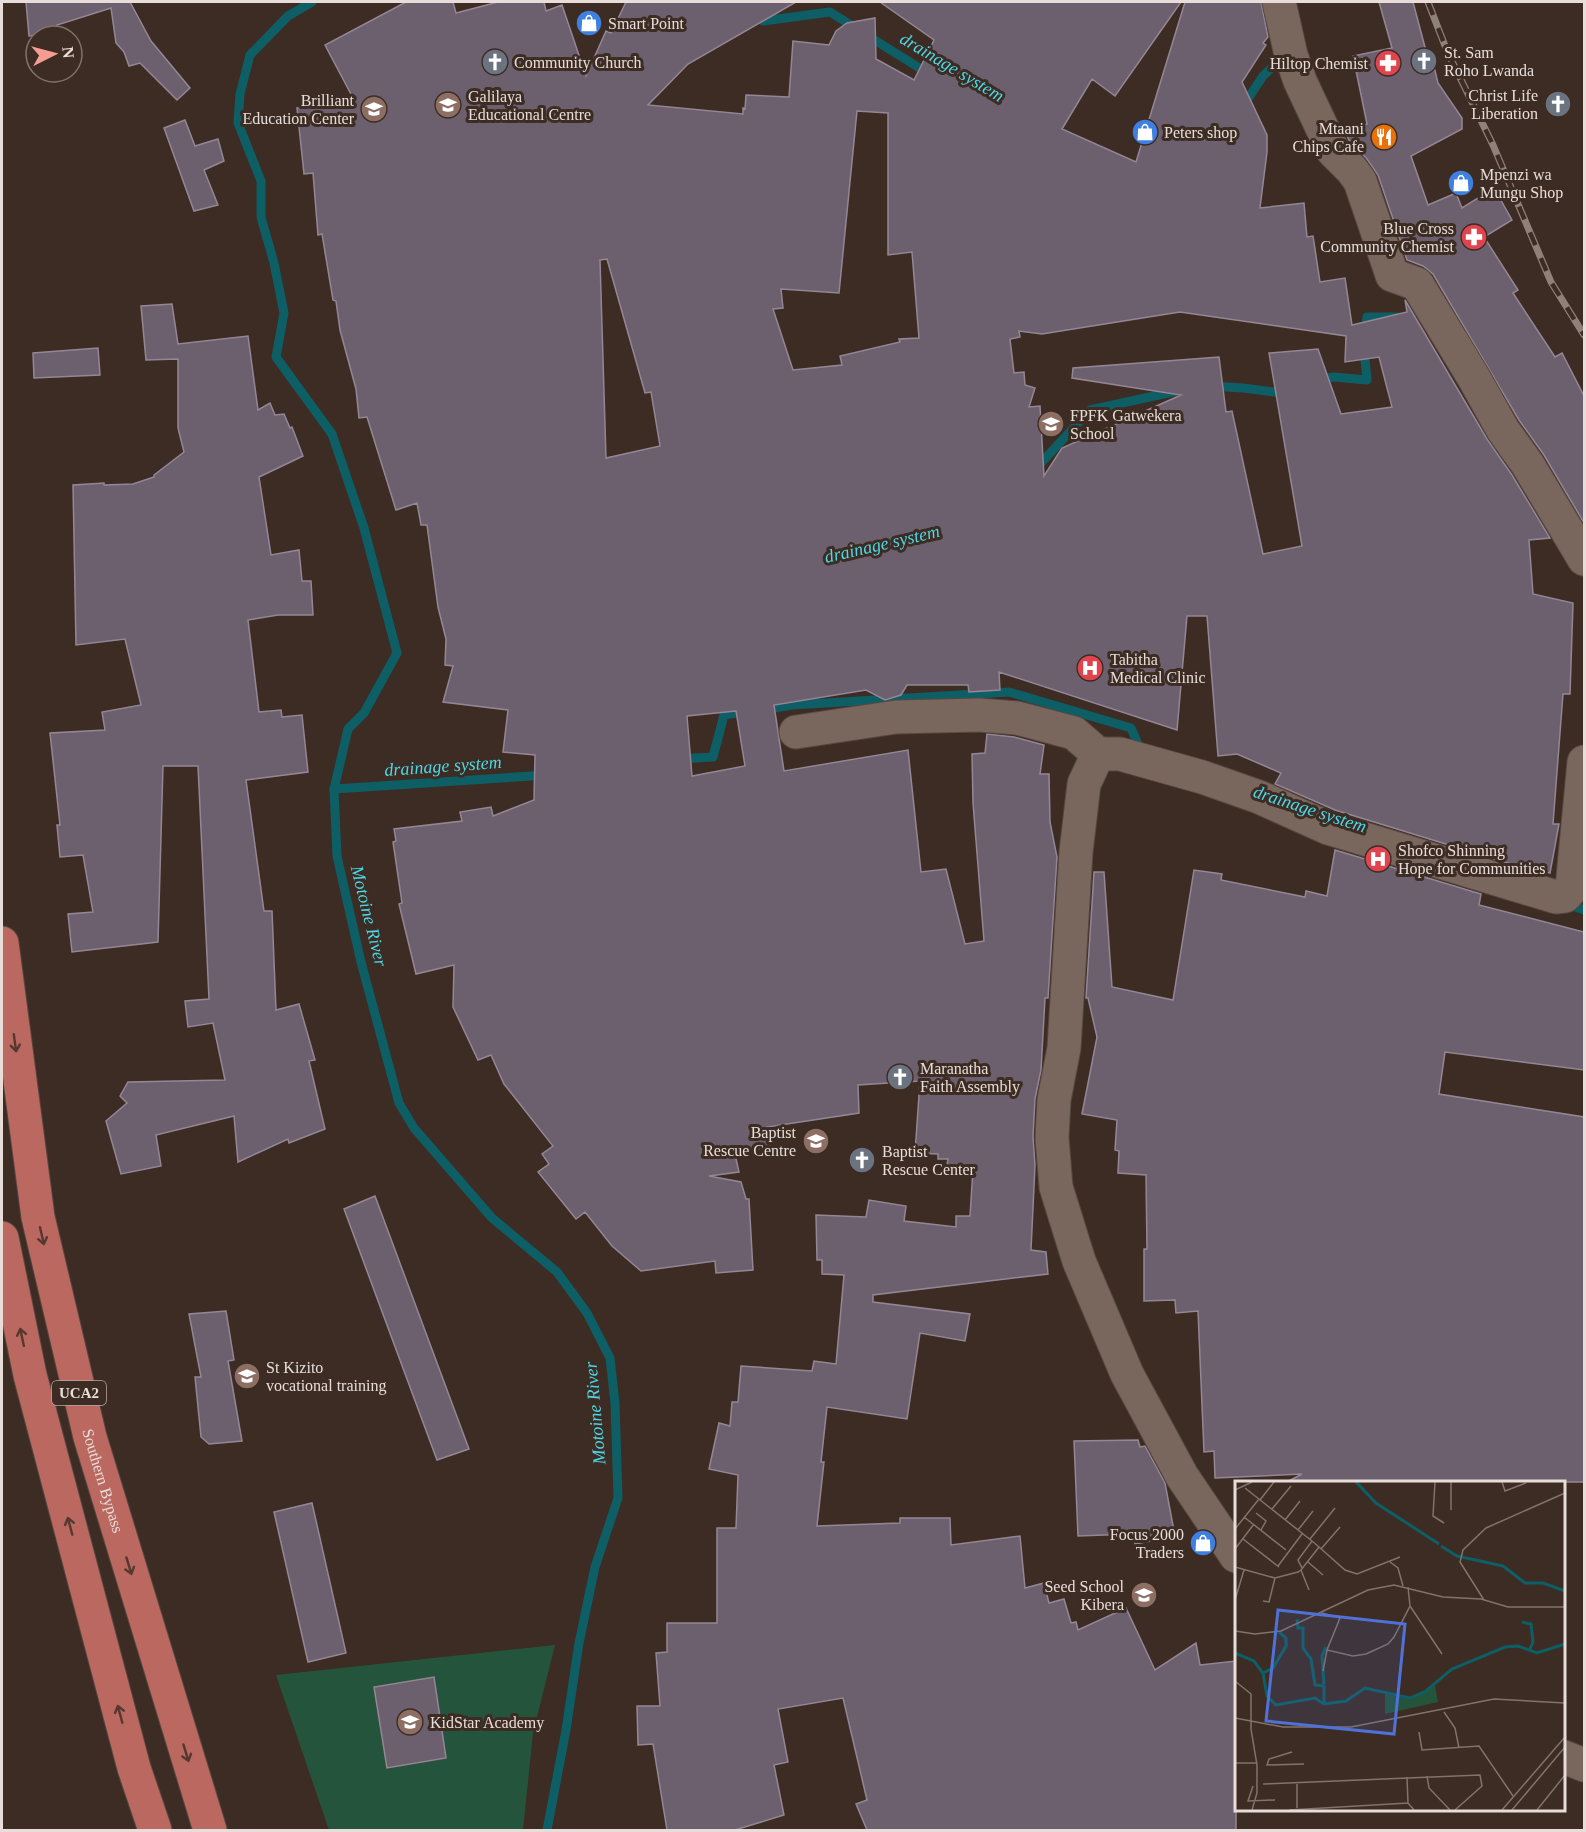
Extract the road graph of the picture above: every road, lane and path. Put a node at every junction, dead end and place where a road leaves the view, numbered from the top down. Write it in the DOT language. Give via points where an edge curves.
graph roads {
  1 [pos="1279,2"];
  2 [pos="1584,559"];
  3 [pos="796,732"];
  4 [pos="1098,754"];
  5 [pos="1584,762"];
  6 [pos="2,943"];
  7 [pos="2,1238"];
  8 [pos="1235,1555"];
  9 [pos="1565,1758"];
  10 [pos="1584,1765"];
  11 [pos="155,1830"];
  12 [pos="210,1830"];
  1 -- 2 [label="street" via="1300,81 1333,151 1360,181 1392,275 1417,284"];
  3 -- 4 [label="street" via="896,717 979,715 1017,718 1074,733"];
  4 -- 5 [label="street" via="1120,754 1202,777 1328,828 1556,897 1565,896 1572,888"];
  4 -- 8 [label="street" via="1084,784 1076,852 1064,1048 1054,1100 1056,1187 1079,1261 1127,1374 1182,1476"];
  6 -- 12 [label="highway, Southern Bypass / UCA2, one-way" via="38,1217 90,1437"];
  11 -- 7 [label="highway, UCA2, one-way" via="134,1768 30,1375"];
  9 -- 10 [label="street"];
}
